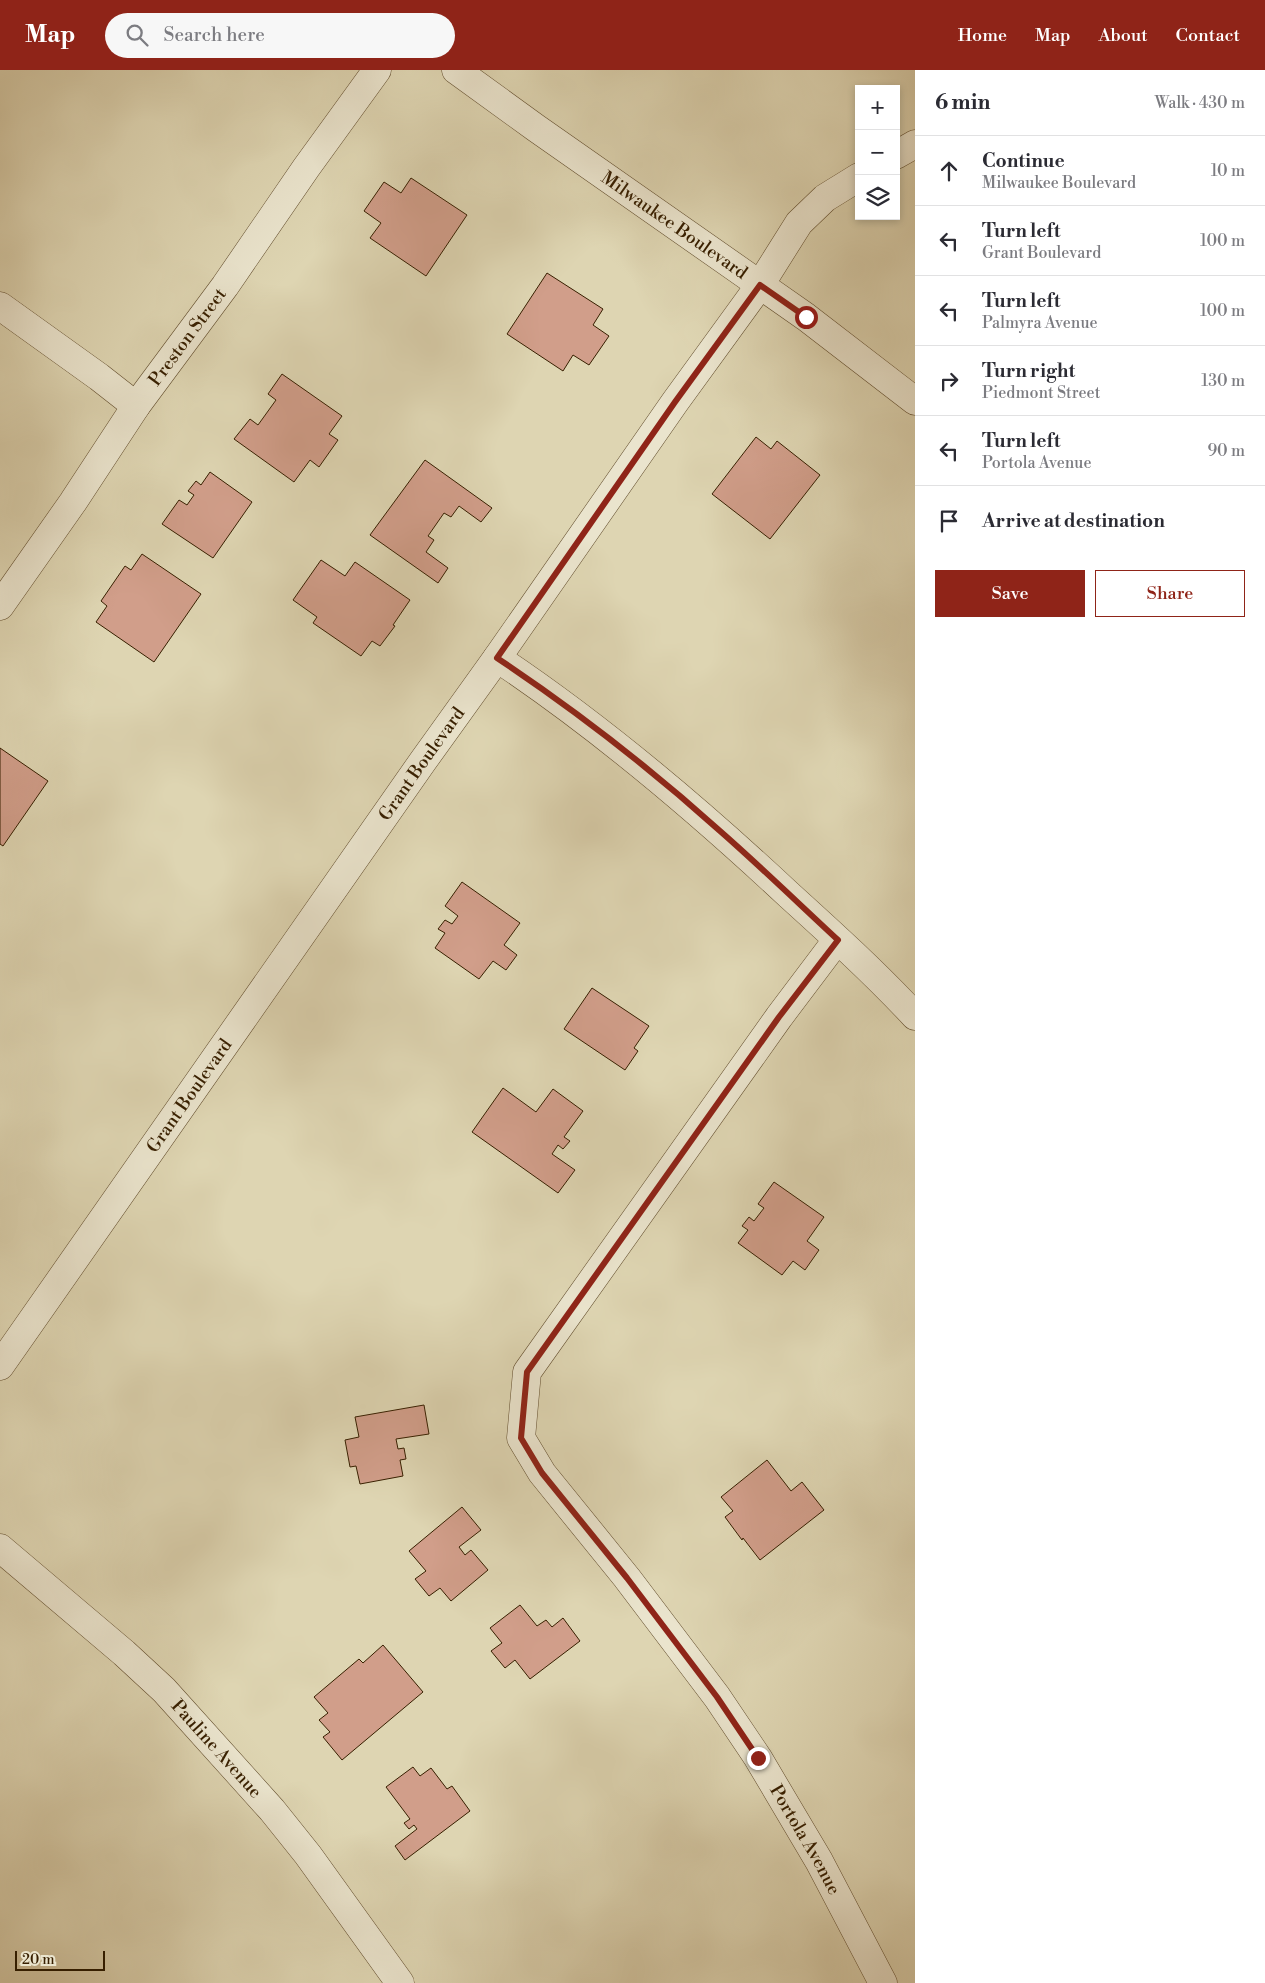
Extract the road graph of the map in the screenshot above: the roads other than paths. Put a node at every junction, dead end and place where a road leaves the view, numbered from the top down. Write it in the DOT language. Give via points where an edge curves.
graph roads {
  1 [pos="378,70"];
  2 [pos="456,70"];
  3 [pos="915,144"];
  4 [pos="900,153"];
  5 [pos="855,179"];
  6 [pos="760,285"];
  7 [pos="0,306"];
  8 [pos="915,401"];
  9 [pos="136,406"];
  10 [pos="0,606"];
  11 [pos="497,658"];
  12 [pos="838,940"];
  13 [pos="915,1016"];
  14 [pos="0,1366"];
  15 [pos="0,1548"];
  16 [pos="400,1983"];
  17 [pos="883,1983"];
  1 -- 9 [label="street, Preston Street"];
  2 -- 6 [label="street, Milwaukee Boulevard"];
  3 -- 4 [label="street"];
  5 -- 6 [label="street, Grant Boulevard" via="825,198 800,223"];
  6 -- 8 [label="street, Milwaukee Boulevard"];
  6 -- 11 [label="street, Grant Boulevard"];
  7 -- 9 [label="street"];
  9 -- 10 [label="street, Preston Street"];
  11 -- 12 [label="street" via="609,738 719,830"];
  11 -- 14 [label="street, Grant Boulevard"];
  12 -- 13 [label="street"];
  12 -- 17 [label="street, Portola Avenue" via="773,1025 527,1372 521,1438 542,1473 627,1578 717,1697 758,1758 819,1861"];
  15 -- 16 [label="street, Pauline Avenue" via="164,1690 278,1817"];
}
